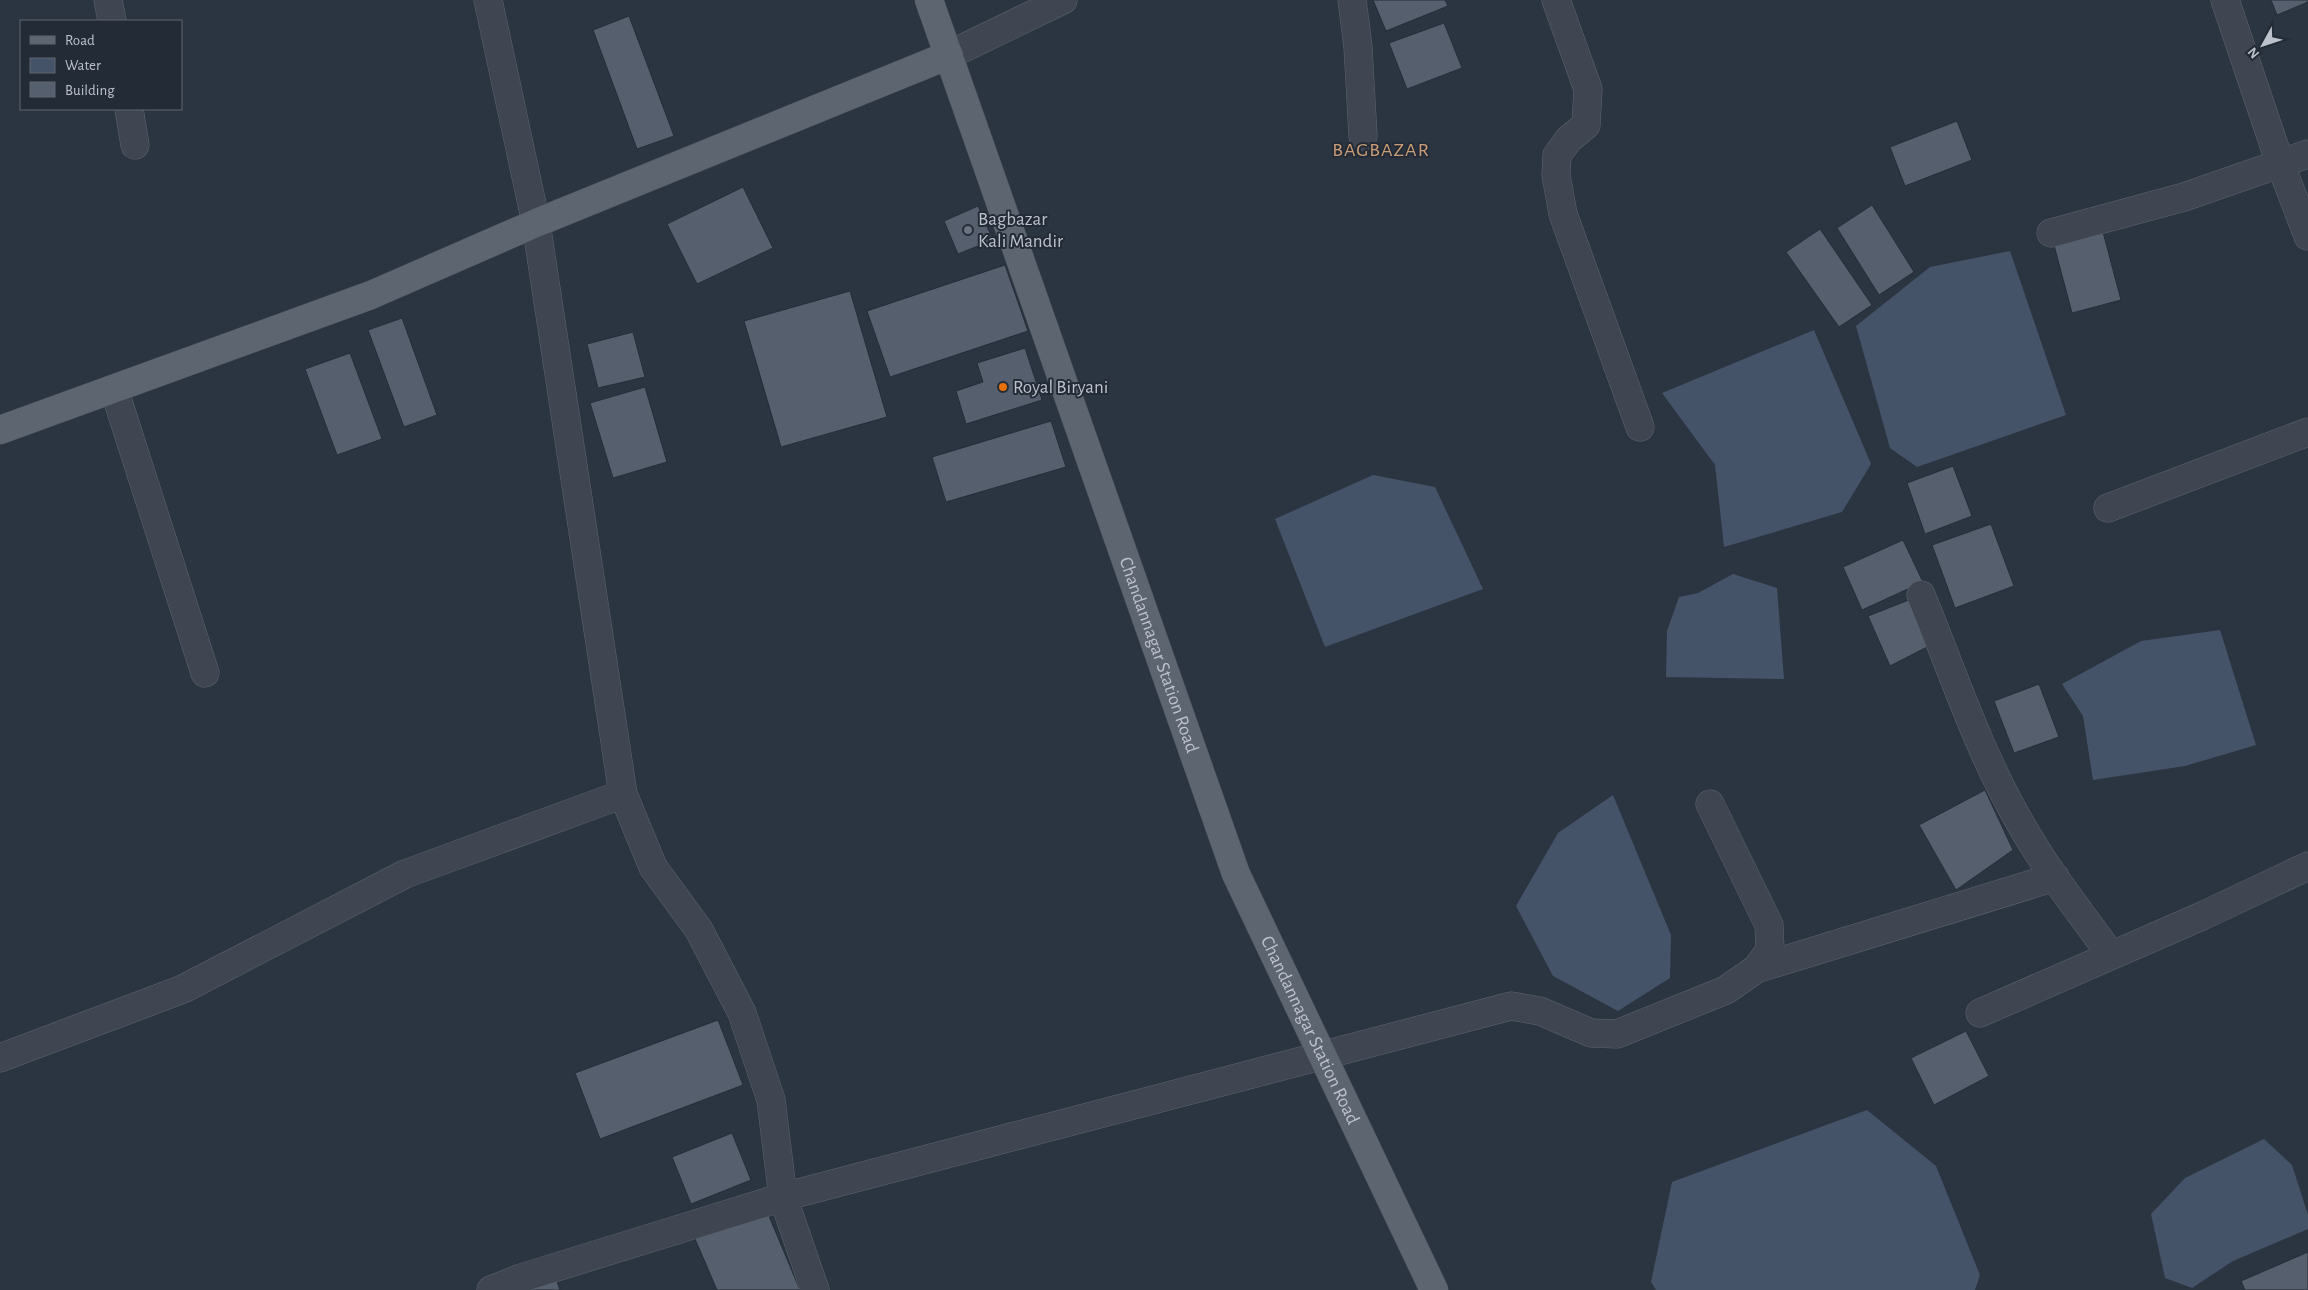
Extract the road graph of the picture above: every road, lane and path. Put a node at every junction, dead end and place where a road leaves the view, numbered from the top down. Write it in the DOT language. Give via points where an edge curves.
graph roads {
  1 [pos="108,0"];
  2 [pos="488,0"];
  3 [pos="929,0"];
  4 [pos="1063,0"];
  5 [pos="1352,0"];
  6 [pos="1556,0"];
  7 [pos="2225,0"];
  8 [pos="112,20"];
  9 [pos="949,55"];
  10 [pos="129,110"];
  11 [pos="1363,136"];
  12 [pos="136,145"];
  13 [pos="2308,154"];
  14 [pos="2280,164"];
  15 [pos="536,223"];
  16 [pos="2051,233"];
  17 [pos="2308,236"];
  18 [pos="114,388"];
  19 [pos="1640,427"];
  20 [pos="0,430"];
  21 [pos="2308,432"];
  22 [pos="2108,508"];
  23 [pos="1922,595"];
  24 [pos="205,673"];
  25 [pos="623,794"];
  26 [pos="1710,804"];
  27 [pos="2308,866"];
  28 [pos="2055,877"];
  29 [pos="2111,955"];
  30 [pos="1756,970"];
  31 [pos="1980,1013"];
  32 [pos="1322,1055"];
  33 [pos="0,1058"];
  34 [pos="783,1197"];
  35 [pos="491,1290"];
  36 [pos="815,1290"];
  37 [pos="1434,1290"];
  1 -- 8 [label="street"];
  2 -- 15 [label="street"];
  3 -- 9 [label="main road, Chandannagar Station Road"];
  4 -- 9 [label="street"];
  5 -- 11 [label="street"];
  6 -- 19 [label="street" via="1588,89 1586,125 1557,155 1556,175 1563,214"];
  7 -- 14 [label="street"];
  9 -- 15 [label="main road"];
  9 -- 32 [label="main road, Chandannagar Station Road" via="1236,874"];
  10 -- 12 [label="street"];
  13 -- 14 [label="street"];
  14 -- 16 [label="street" via="2184,197"];
  14 -- 17 [label="street"];
  15 -- 18 [label="main road" via="371,295"];
  15 -- 25 [label="street"];
  18 -- 20 [label="main road"];
  18 -- 24 [label="street"];
  21 -- 22 [label="street"];
  23 -- 28 [label="street" via="1992,769 2019,821"];
  25 -- 33 [label="street" via="405,874 183,989"];
  25 -- 34 [label="street" via="652,867 699,930 742,1014 771,1100"];
  26 -- 30 [label="street" via="1769,925 1770,950"];
  27 -- 29 [label="street"];
  28 -- 29 [label="street"];
  28 -- 30 [label="street"];
  29 -- 31 [label="street"];
  30 -- 32 [label="street" via="1726,990 1617,1034 1591,1033 1540,1011 1511,1006"];
  32 -- 34 [label="street"];
  32 -- 37 [label="main road, Chandannagar Station Road"];
  34 -- 35 [label="street"];
  34 -- 36 [label="street"];
}
